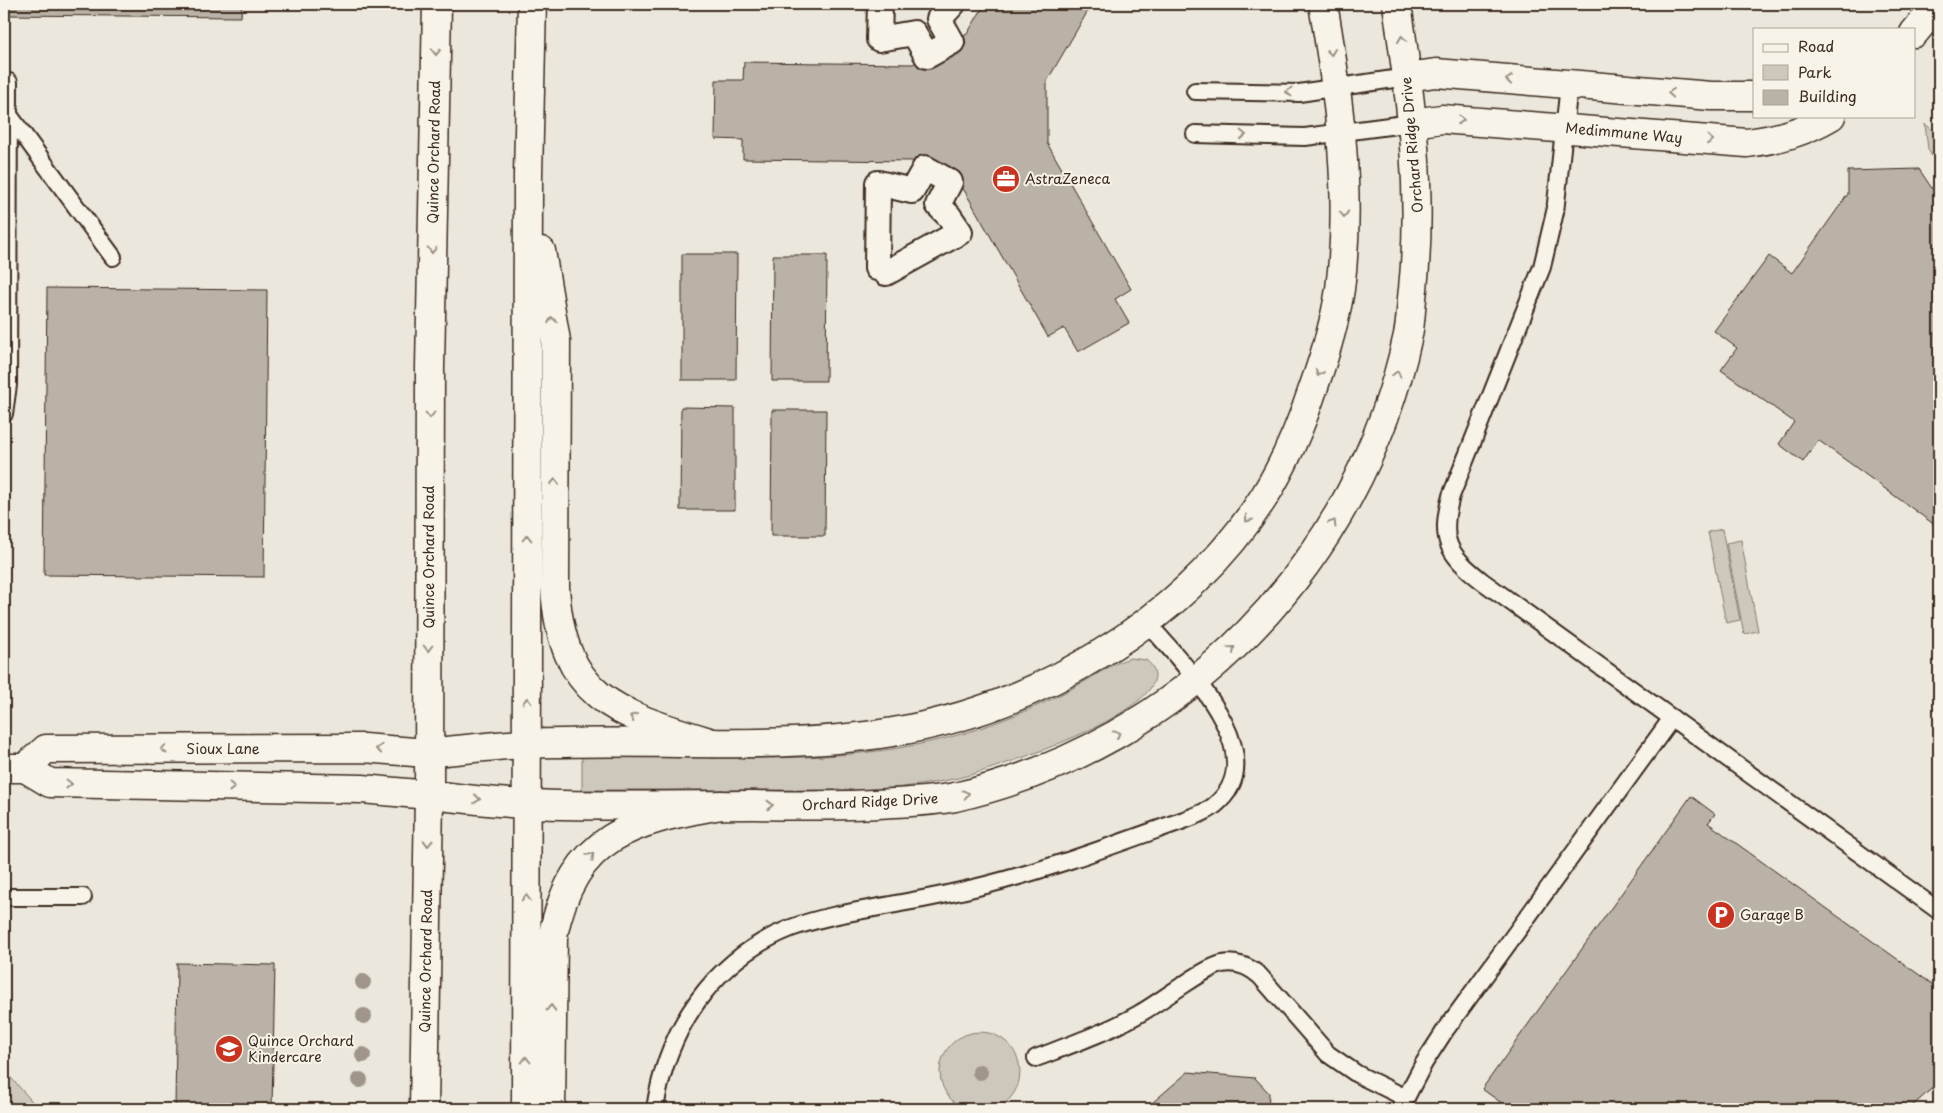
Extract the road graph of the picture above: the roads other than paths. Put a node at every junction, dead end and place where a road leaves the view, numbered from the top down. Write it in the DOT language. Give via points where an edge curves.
graph roads {
  1 [pos="437,4"];
  2 [pos="532,4"];
  3 [pos="880,4"];
  4 [pos="953,4"];
  5 [pos="1323,4"];
  6 [pos="1397,4"];
  7 [pos="1938,4"];
  8 [pos="1916,31"];
  9 [pos="1407,77"];
  10 [pos="9,82"];
  11 [pos="1570,85"];
  12 [pos="1335,88"];
  13 [pos="1195,91"];
  14 [pos="1753,96"];
  15 [pos="9,115"];
  16 [pos="1827,118"];
  17 [pos="1412,123"];
  18 [pos="1565,127"];
  19 [pos="1340,132"];
  20 [pos="1195,134"];
  21 [pos="528,175"];
  22 [pos="113,257"];
  23 [pos="887,273"];
  24 [pos="4,414"];
  25 [pos="1147,622"];
  26 [pos="1196,682"];
  27 [pos="1672,718"];
  28 [pos="713,743"];
  29 [pos="527,744"];
  30 [pos="427,753"];
  31 [pos="14,768"];
  32 [pos="429,795"];
  33 [pos="526,804"];
  34 [pos="721,805"];
  35 [pos="4,897"];
  36 [pos="83,897"];
  37 [pos="1939,911"];
  38 [pos="1036,1058"];
  39 [pos="1403,1104"];
  40 [pos="424,1109"];
  41 [pos="526,1109"];
  42 [pos="551,1109"];
  43 [pos="655,1109"];
  1 -- 30 [label="street, Quince Orchard Road, one-way"];
  2 -- 21 [label="street"];
  3 -- 4 [label="street" via="879,39 914,33 927,56 952,42 939,19"];
  5 -- 12 [label="street, one-way"];
  9 -- 6 [label="street, Orchard Ridge Drive, one-way"];
  7 -- 8 [label="street"];
  11 -- 9 [label="street, one-way" via="1436,73"];
  9 -- 12 [label="lane"];
  9 -- 17 [label="street, Orchard Ridge Drive"];
  10 -- 15 [label="lane"];
  14 -- 11 [label="street, one-way" via="1711,96"];
  11 -- 18 [label="lane"];
  12 -- 13 [label="lane, one-way" via="1299,93"];
  12 -- 19 [label="street"];
  15 -- 22 [label="lane"];
  15 -- 24 [label="lane" via="8,385"];
  18 -- 16 [label="street, Medimmune Way, one-way" via="1747,143 1785,137"];
  17 -- 18 [label="street, Medimmune Way, one-way" via="1442,119"];
  17 -- 19 [label="lane"];
  26 -- 17 [label="street, Orchard Ridge Drive, one-way" via="1246,637 1286,591 1352,492 1384,419 1408,334 1416,260 1418,211"];
  18 -- 27 [label="lane" via="1555,212 1544,258 1451,496 1445,524 1447,538 1450,551 1466,569"];
  20 -- 19 [label="lane, one-way" via="1305,137"];
  19 -- 25 [label="street, one-way" via="1344,235 1340,290 1328,345 1298,434 1264,496 1229,545 1188,588"];
  28 -- 21 [label="street, one-way" via="636,719 610,705 590,689 563,644 555,587 556,341"];
  29 -- 21 [label="street, one-way"];
  23 -- 23 [label="street" via="960,232 938,205 950,182 925,168 912,191 878,183 878,268"];
  25 -- 26 [label="lane"];
  25 -- 28 [label="street" via="1037,689 987,709 936,723 849,738"];
  34 -- 26 [label="street, Orchard Ridge Drive, one-way" via="849,806 951,798 997,786 1076,756 1134,724"];
  26 -- 43 [label="lane" via="1224,720 1234,752 1232,782 1213,807 1146,834 989,884 814,921 772,937 734,963 695,1002 670,1049"];
  27 -- 37 [label="lane"];
  27 -- 39 [label="lane" via="1446,1029"];
  28 -- 29 [label="street"];
  29 -- 30 [label="street"];
  29 -- 33 [label="street"];
  30 -- 31 [label="street, Sioux Lane, one-way" via="363,748 46,749"];
  30 -- 32 [label="street, Quince Orchard Road"];
  31 -- 32 [label="street, Sioux Lane, one-way" via="50,783 362,789"];
  32 -- 33 [label="street, Orchard Ridge Drive, one-way"];
  32 -- 40 [label="street, Quince Orchard Road, one-way"];
  33 -- 34 [label="street, Orchard Ridge Drive"];
  41 -- 33 [label="street, one-way"];
  42 -- 34 [label="street, one-way" via="553,935 568,884 586,861 620,832 642,822"];
  35 -- 36 [label="lane"];
  38 -- 39 [label="lane" via="1138,1015 1213,967 1234,964 1260,976 1342,1065"];
}
